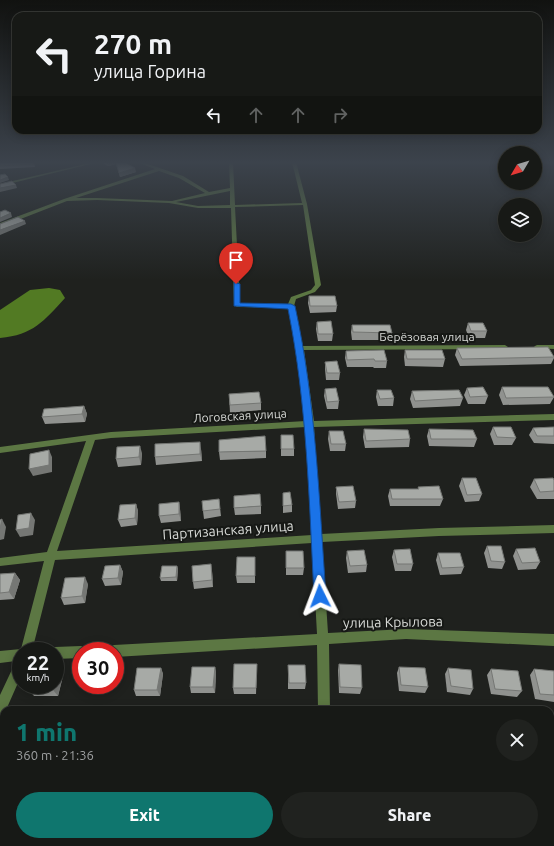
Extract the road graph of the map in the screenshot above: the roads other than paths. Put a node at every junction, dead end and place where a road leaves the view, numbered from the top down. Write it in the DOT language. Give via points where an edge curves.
graph roads {
  1 [pos="62,201"];
  2 [pos="147,201"];
  3 [pos="232,201"];
  4 [pos="169,202"];
  5 [pos="305,204"];
  6 [pos="232,206"];
  7 [pos="0,225"];
  8 [pos="291,306"];
  9 [pos="514,347"];
  10 [pos="530,347"];
  11 [pos="554,347"];
  12 [pos="300,348"];
  13 [pos="554,417"];
  14 [pos="310,424"];
  15 [pos="91,439"];
  16 [pos="0,450"];
  17 [pos="554,529"];
  18 [pos="317,538"];
  19 [pos="50,555"];
  20 [pos="0,562"];
  21 [pos="323,639"];
  22 [pos="554,640"];
  23 [pos="28,642"];
  24 [pos="124,650"];
  25 [pos="12,656"];
  26 [pos="0,657"];
  27 [pos="12,683"];
  28 [pos="1,706"];
  29 [pos="324,706"];
  1 -- 7 [label="street"];
  2 -- 4 [label="street"];
  3 -- 6 [label="street"];
  4 -- 6 [label="street" via="198,207"];
  5 -- 6 [label="street"];
  5 -- 8 [label="street" via="318,285 313,291 293,298"];
  6 -- 8 [label="street" via="237,305"];
  8 -- 12 [label="street"];
  9 -- 12 [label="street, Берёзовая улица"];
  10 -- 11 [label="street"];
  12 -- 14 [label="street"];
  13 -- 14 [label="street, Логовская улица"];
  14 -- 15 [label="street, Логовская улица" via="111,435"];
  14 -- 18 [label="street"];
  15 -- 16 [label="street, Логовская улица"];
  15 -- 19 [label="street"];
  17 -- 18 [label="street, Партизанская улица"];
  18 -- 19 [label="street, Партизанская улица"];
  18 -- 21 [label="street"];
  19 -- 20 [label="street, Партизанская улица"];
  19 -- 23 [label="street"];
  21 -- 22 [label="street, улица Крылова" via="406,634"];
  21 -- 24 [label="street, улица Крылова"];
  21 -- 29 [label="street"];
  25 -- 26 [label="street"];
  27 -- 28 [label="street"];
}
